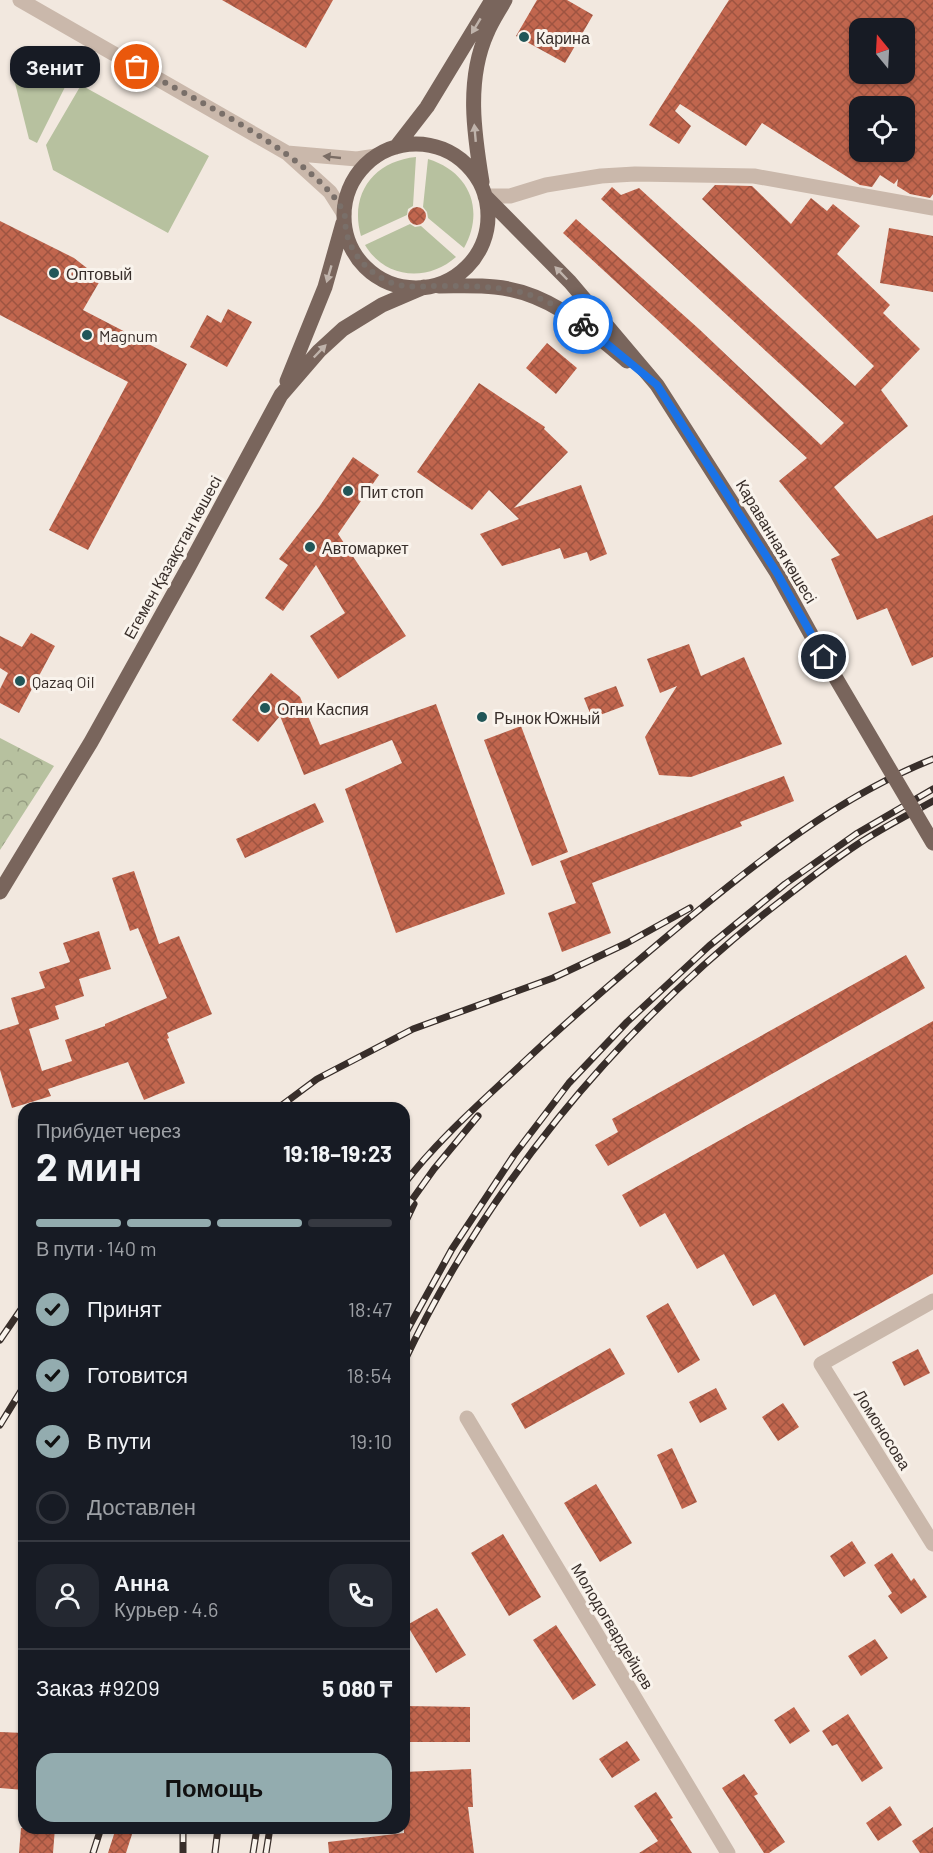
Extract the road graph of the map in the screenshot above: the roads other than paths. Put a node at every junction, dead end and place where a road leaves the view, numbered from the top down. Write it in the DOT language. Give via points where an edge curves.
graph roads {
  1 [pos="21,0"];
  2 [pos="492,0"];
  3 [pos="504,0"];
  4 [pos="396,147"];
  5 [pos="287,153"];
  6 [pos="376,156"];
  7 [pos="484,193"];
  8 [pos="933,208"];
  9 [pos="345,216"];
  10 [pos="427,287"];
  11 [pos="657,385"];
  12 [pos="281,395"];
  13 [pos="933,843"];
  14 [pos="0,892"];
  15 [pos="933,1301"];
  16 [pos="467,1418"];
  17 [pos="933,1544"];
  18 [pos="728,1853"];
  1 -- 5 [label="street"];
  2 -- 4 [label="main road, one-way" via="427,107"];
  7 -- 3 [label="main road, one-way" via="474,128 474,86 487,32"];
  4 -- 6 [label="main road"];
  4 -- 7 [label="main road" via="423,145 448,152 470,168"];
  6 -- 5 [label="street, one-way" via="357,159"];
  5 -- 9 [label="street" via="330,192"];
  6 -- 9 [label="main road" via="353,183"];
  7 -- 8 [label="street" via="510,196 546,185 601,176 754,176"];
  7 -- 10 [label="main road" via="488,225 478,253 458,275"];
  11 -- 7 [label="main road, Караванная көшесі, one-way" via="570,282"];
  9 -- 10 [label="main road" via="351,246 369,270 394,284"];
  9 -- 12 [label="main road, one-way" via="325,287"];
  10 -- 11 [label="main road, Караванная көшесі" via="495,286 538,298 579,321"];
  12 -- 10 [label="main road, Егемен Қазақстан көшесі, one-way" via="343,329 382,305"];
  11 -- 13 [label="main road, Караванная көшесі, bridge" via="777,573"];
  12 -- 14 [label="main road, Егемен Қазақстан көшесі" via="91,742"];
  15 -- 17 [label="street, Ломоносова" via="821,1364"];
  16 -- 18 [label="street, Молодогвардейцев"];
}
